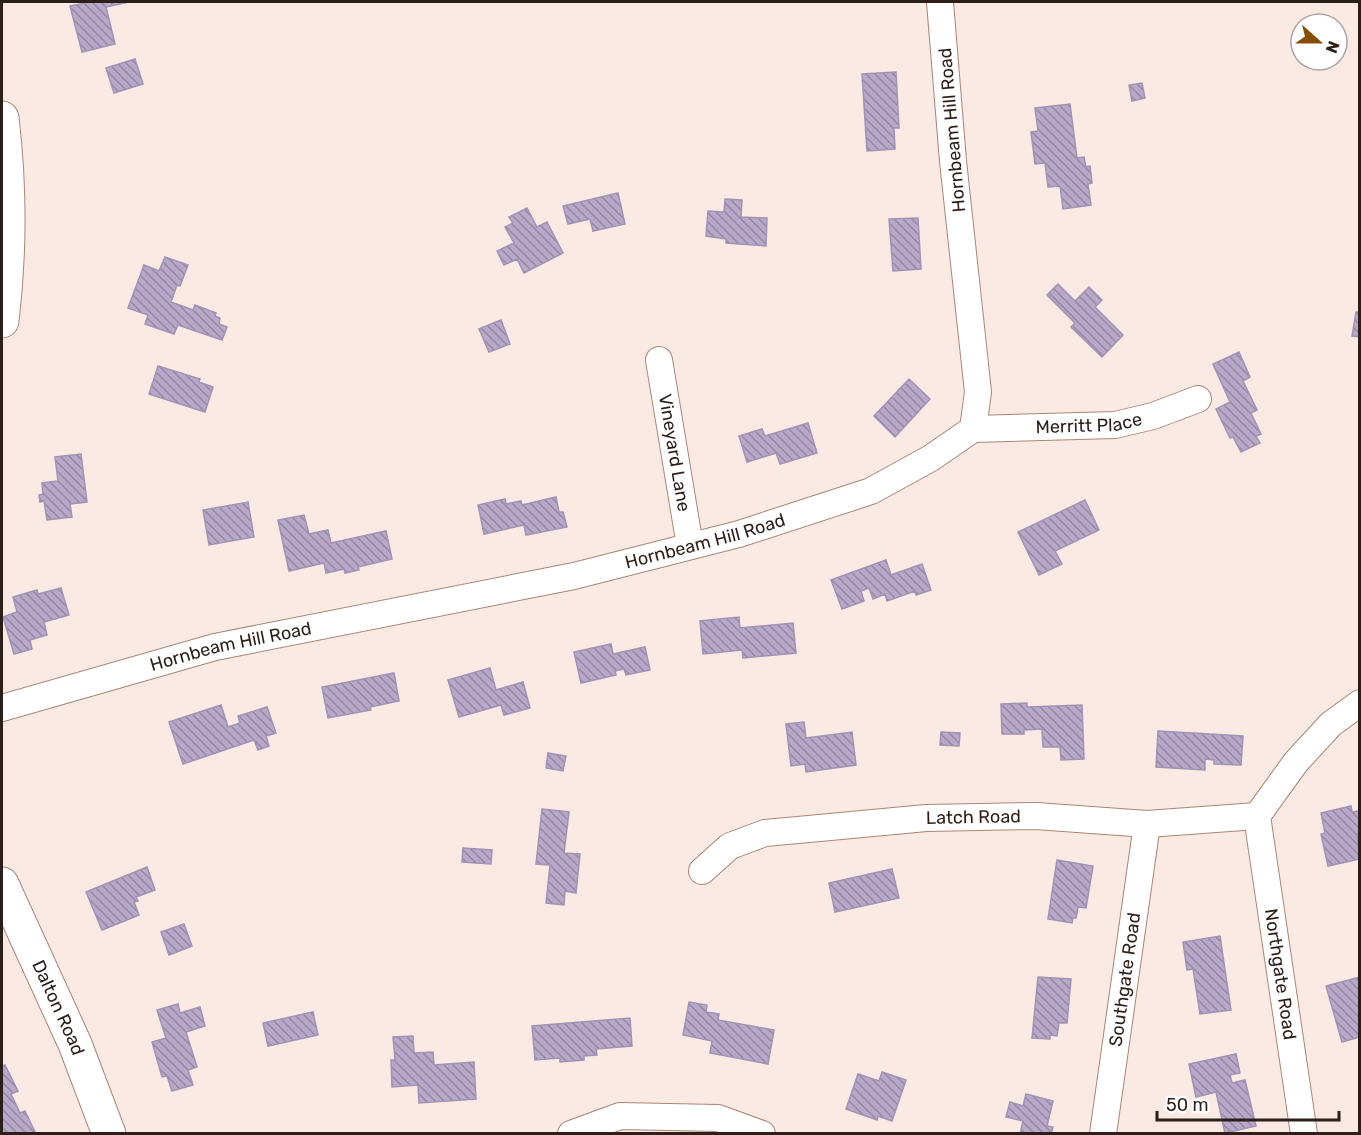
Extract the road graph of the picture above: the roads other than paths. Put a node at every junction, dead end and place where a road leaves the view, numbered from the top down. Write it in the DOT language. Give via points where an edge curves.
graph roads {
  1 [pos="940,2"];
  2 [pos="2,118"];
  3 [pos="2,321"];
  4 [pos="659,360"];
  5 [pos="1198,399"];
  6 [pos="973,429"];
  7 [pos="690,546"];
  8 [pos="1359,703"];
  9 [pos="2,708"];
  10 [pos="1257,816"];
  11 [pos="1147,824"];
  12 [pos="702,870"];
  13 [pos="2,884"];
  14 [pos="110,1134"];
  15 [pos="572,1134"];
  16 [pos="762,1134"];
  17 [pos="1103,1134"];
  18 [pos="1304,1134"];
  1 -- 6 [label="street, Hornbeam Hill Road" via="978,392"];
  2 -- 3 [label="street" via="8,167"];
  4 -- 7 [label="street, Vineyard Lane"];
  5 -- 6 [label="street, Merritt Place" via="1115,425"];
  6 -- 7 [label="street, Hornbeam Hill Road" via="932,458 871,491"];
  7 -- 9 [label="street, Hornbeam Hill Road" via="574,576 215,647"];
  8 -- 10 [label="street" via="1331,724 1296,762"];
  10 -- 11 [label="street, Latch Road"];
  10 -- 18 [label="street, Northgate Road"];
  11 -- 12 [label="street, Latch Road" via="1036,816 926,818 765,833 730,846"];
  11 -- 17 [label="street, Southgate Road"];
  13 -- 14 [label="street, Dalton Road" via="75,1044"];
  15 -- 16 [label="street" via="620,1116 718,1118"];
}
